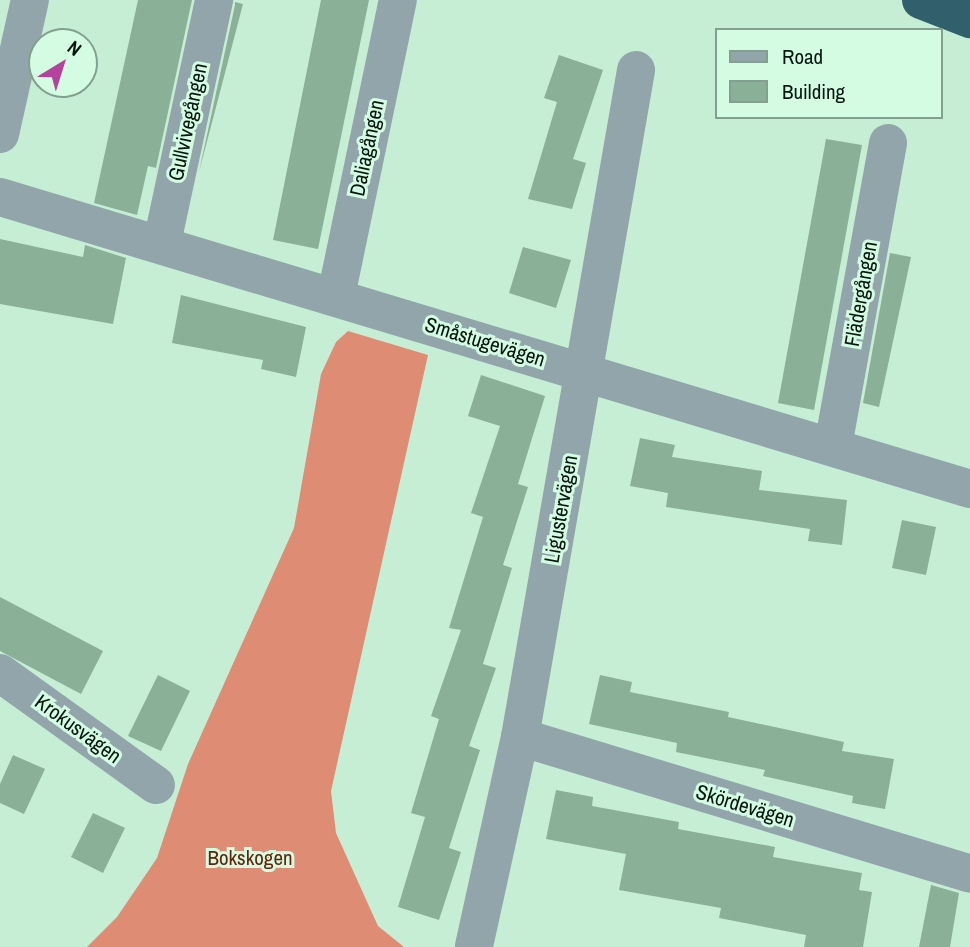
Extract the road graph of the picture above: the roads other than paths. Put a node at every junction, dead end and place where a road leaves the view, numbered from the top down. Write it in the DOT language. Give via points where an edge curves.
graph roads {
  1 [pos="30,0"];
  2 [pos="214,0"];
  3 [pos="398,0"];
  4 [pos="921,0"];
  5 [pos="970,19"];
  6 [pos="636,69"];
  7 [pos="0,134"];
  8 [pos="888,143"];
  9 [pos="0,197"];
  10 [pos="162,243"];
  11 [pos="336,296"];
  12 [pos="586,374"];
  13 [pos="833,446"];
  14 [pos="970,489"];
  15 [pos="0,673"];
  16 [pos="520,737"];
  17 [pos="156,785"];
  18 [pos="970,874"];
  19 [pos="474,946"];
  1 -- 7 [label="street"];
  2 -- 10 [label="street, Gullvivegången"];
  3 -- 11 [label="street, Daliagången"];
  4 -- 5 [label="highway"];
  6 -- 12 [label="street, Ligustervägen" via="588,338"];
  8 -- 13 [label="street, Flädergången"];
  9 -- 10 [label="street, Småstugevägen"];
  10 -- 11 [label="street, Småstugevägen"];
  11 -- 12 [label="street, Småstugevägen"];
  12 -- 13 [label="street, Småstugevägen"];
  12 -- 16 [label="street, Ligustervägen"];
  13 -- 14 [label="street, Småstugevägen"];
  15 -- 17 [label="street, Krokusvägen"];
  16 -- 18 [label="street, Skördevägen"];
  16 -- 19 [label="street, Ligustervägen"];
}
